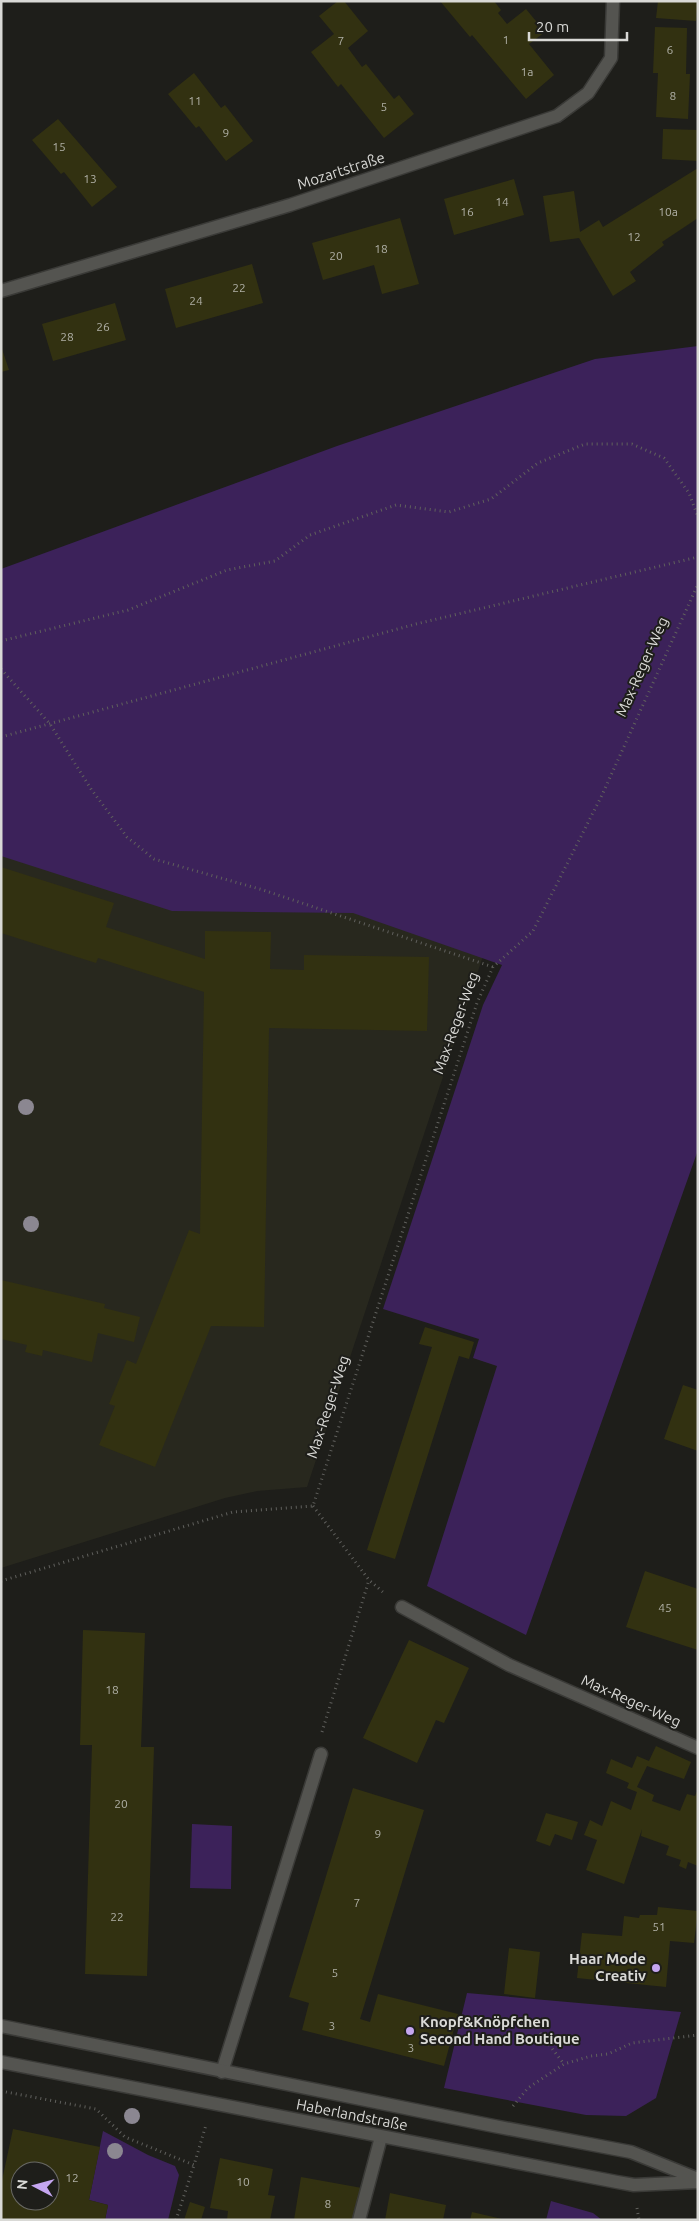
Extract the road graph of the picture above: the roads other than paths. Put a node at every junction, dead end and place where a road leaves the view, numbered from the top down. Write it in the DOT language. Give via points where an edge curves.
graph roads {
  1 [pos="613,1"];
  2 [pos="1,291"];
  3 [pos="402,1607"];
  4 [pos="698,1748"];
  5 [pos="321,1754"];
  6 [pos="1,2026"];
  7 [pos="1,2062"];
  8 [pos="222,2072"];
  9 [pos="381,2137"];
  10 [pos="698,2181"];
  11 [pos="359,2220"];
  1 -- 2 [label="street, Mozartstraße" via="611,58 588,93 556,116 290,205"];
  3 -- 4 [label="street, Max-Reger-Weg" via="510,1665"];
  5 -- 8 [label="street"];
  6 -- 8 [label="street, Haberlandstraße"];
  7 -- 9 [label="street, Haberlandstraße"];
  8 -- 10 [label="street, Haberlandstraße" via="631,2152"];
  9 -- 10 [label="street, Haberlandstraße" via="618,2182"];
  9 -- 11 [label="street"];
}
